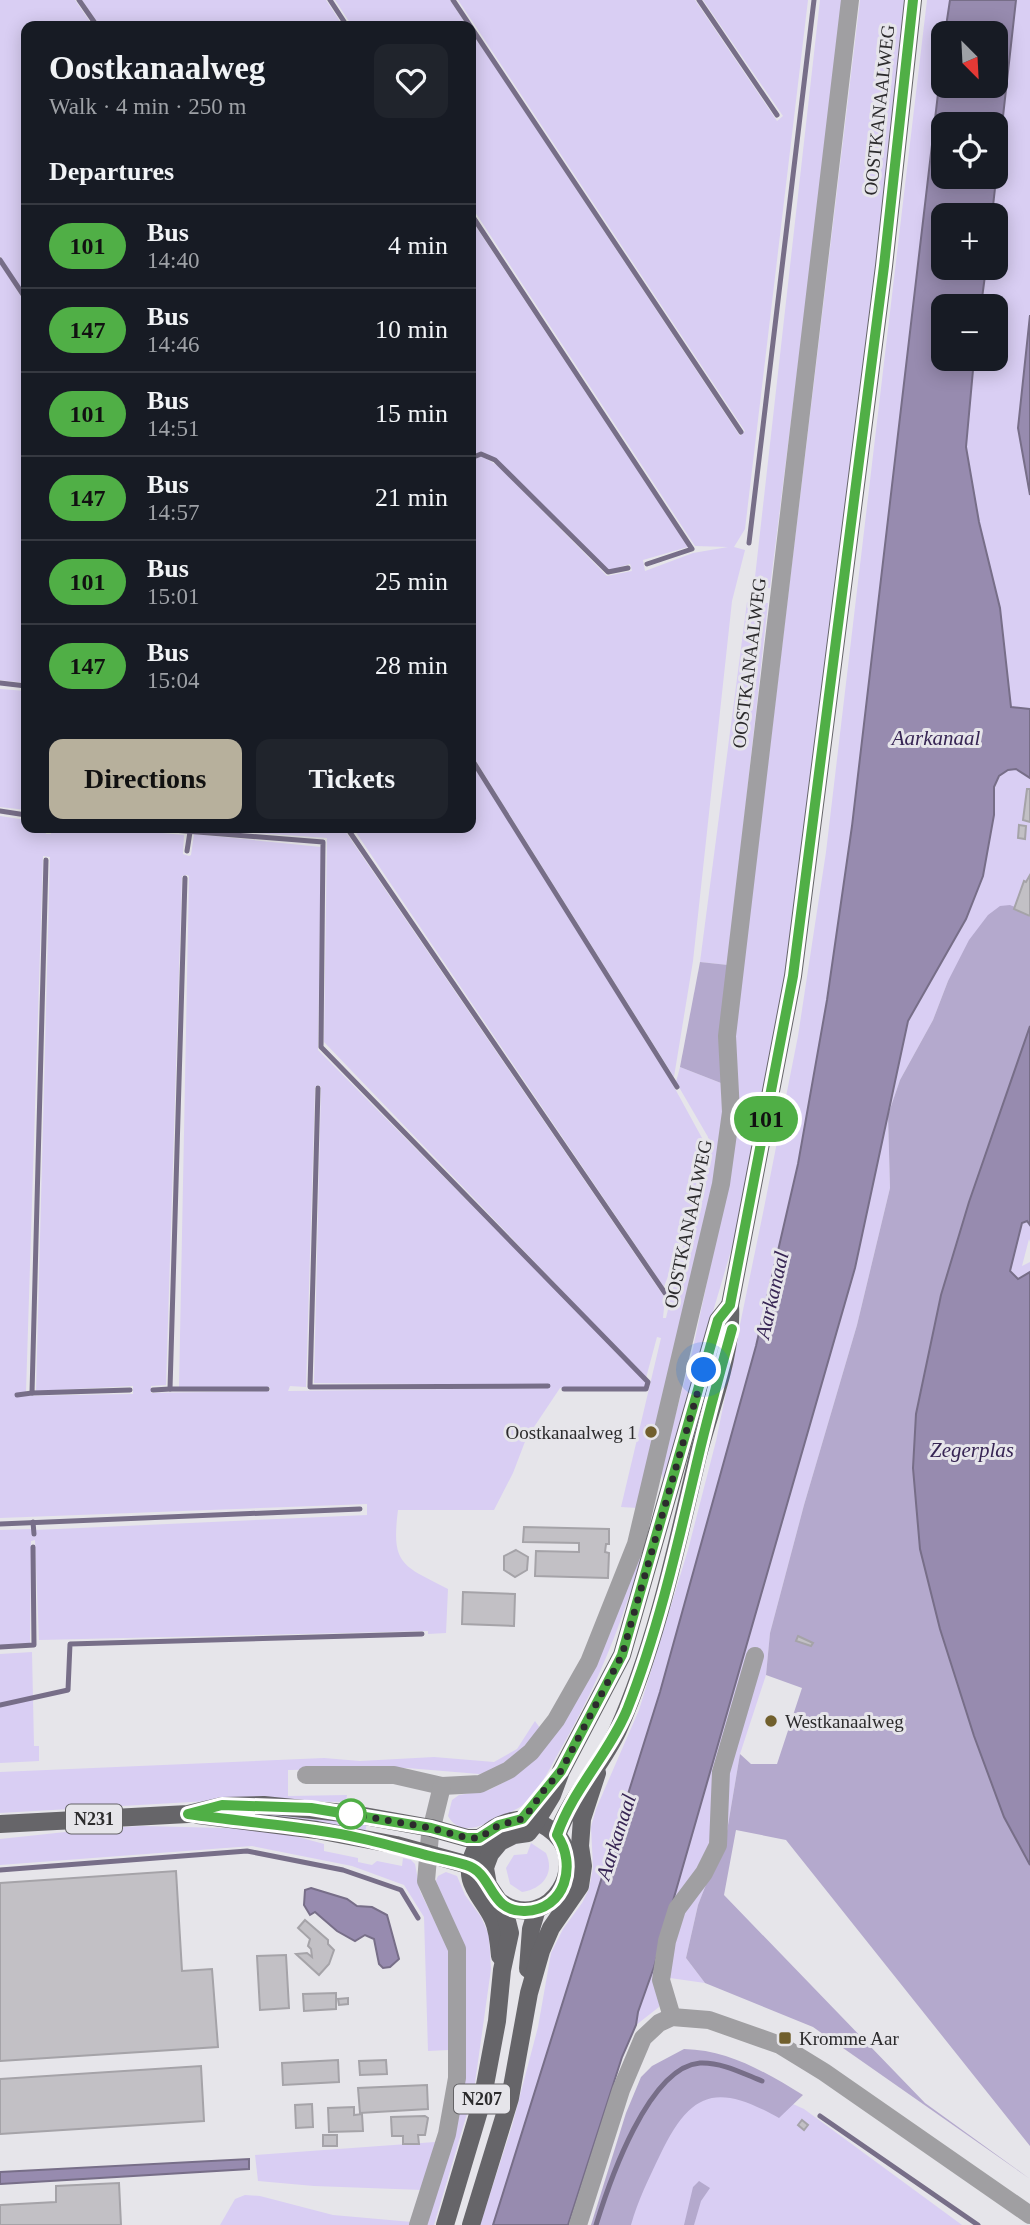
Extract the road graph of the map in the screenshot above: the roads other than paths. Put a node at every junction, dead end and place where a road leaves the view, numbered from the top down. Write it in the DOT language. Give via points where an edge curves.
graph roads {
  1 [pos="850,0"];
  2 [pos="912,0"];
  3 [pos="730,1305"];
  4 [pos="755,1656"];
  5 [pos="603,1757"];
  6 [pos="306,1775"];
  7 [pos="442,1786"];
  8 [pos="188,1814"];
  9 [pos="529,1821"];
  10 [pos="0,1824"];
  11 [pos="431,1828"];
  12 [pos="486,1834"];
  13 [pos="557,1835"];
  14 [pos="429,1856"];
  15 [pos="471,1866"];
  16 [pos="486,1878"];
  17 [pos="492,1905"];
  18 [pos="537,1909"];
  19 [pos="529,1993"];
  20 [pos="672,2017"];
  21 [pos="1030,2216"];
  22 [pos="418,2225"];
  23 [pos="445,2225"];
  24 [pos="471,2225"];
  25 [pos="578,2225"];
  1 -- 7 [label="street, OOSTKANAALWEG" via="738,933 727,1036 731,1112 721,1184 636,1544 589,1662 556,1720 531,1752 481,1784"];
  2 -- 3 [label="main road, OOSTKANAALWEG / N207" via="884,266 793,976"];
  3 -- 5 [label="main road, OOSTKANAALWEG / N207" via="732,1329 652,1639 627,1709"];
  3 -- 9 [label="main road, OOSTKANAALWEG / N207" via="718,1320 622,1655 552,1795"];
  4 -- 20 [label="street" via="721,1772 718,1845 677,1909 667,1941 661,1980"];
  5 -- 13 [label="main road, N207" via="570,1805"];
  5 -- 19 [label="main road, N207" via="582,1819 580,1886 547,1934"];
  6 -- 7 [label="street, OOSTKANAALWEG" via="394,1775"];
  7 -- 11 [label="street"];
  8 -- 10 [label="main road, N231"];
  8 -- 11 [label="main road, N231" via="222,1805 264,1805"];
  8 -- 14 [label="main road, N231" via="317,1830"];
  9 -- 12 [label="main road" via="499,1825"];
  9 -- 13 [label="main road"];
  9 -- 16 [label="main road" via="528,1833 507,1838 494,1848"];
  11 -- 12 [label="main road, N231" via="467,1838"];
  11 -- 14 [label="street"];
  12 -- 15 [label="main road" via="475,1849"];
  13 -- 18 [label="main road" via="568,1859 566,1877 558,1893"];
  14 -- 15 [label="main road, N231"];
  14 -- 22 [label="street" via="428,1890 457,1949 457,2078 447,2134"];
  15 -- 16 [label="main road, N207"];
  15 -- 17 [label="main road, N207" via="472,1884"];
  16 -- 17 [label="main road, N207"];
  17 -- 18 [label="main road"];
  17 -- 23 [label="main road, N207" via="502,1970 497,2021 482,2101"];
  18 -- 19 [label="main road, N207" via="531,1929"];
  19 -- 24 [label="main road, N207" via="510,2098"];
  20 -- 21 [label="street" via="709,2020 780,2045"];
  20 -- 25 [label="street" via="643,2038 621,2090"];
}
